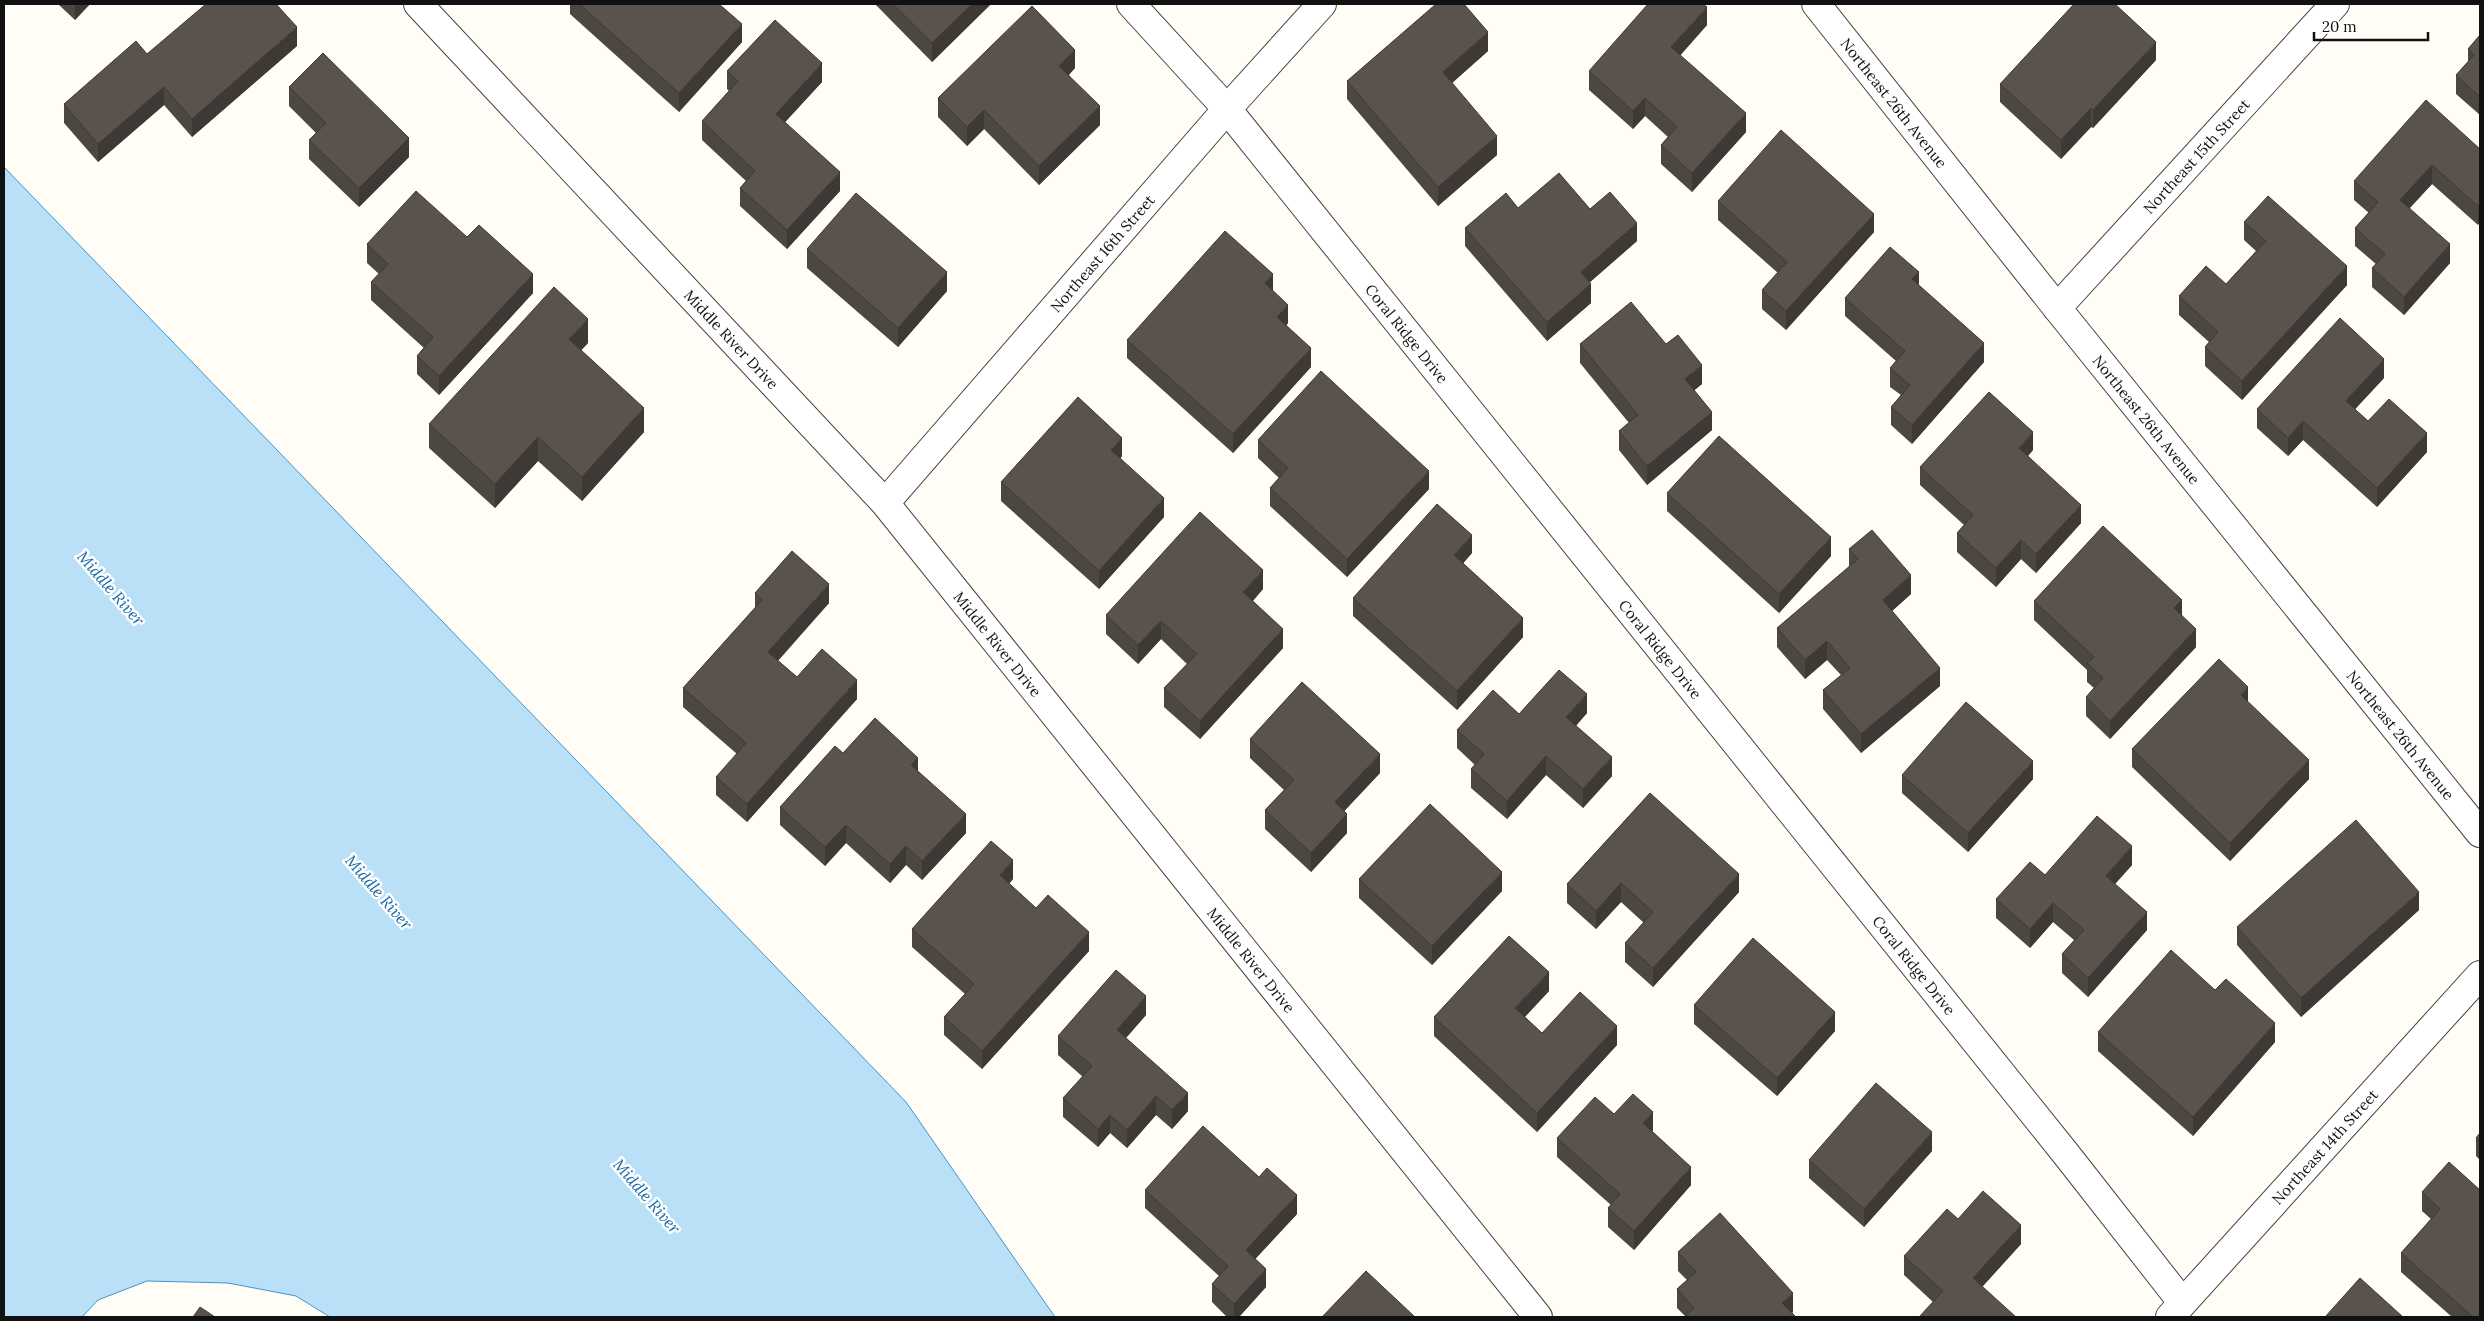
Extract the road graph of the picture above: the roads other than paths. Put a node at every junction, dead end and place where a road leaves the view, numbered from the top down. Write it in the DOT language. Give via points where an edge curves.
graph roads {
  1 [pos="418,4"];
  2 [pos="1131,4"];
  3 [pos="1322,4"];
  4 [pos="1816,4"];
  5 [pos="2335,4"];
  6 [pos="1227,109"];
  7 [pos="2057,308"];
  8 [pos="885,503"];
  9 [pos="2480,833"];
  10 [pos="2480,976"];
  11 [pos="2176,1310"];
  12 [pos="1538,1317"];
  1 -- 8 [label="street, Middle River Drive"];
  2 -- 6 [label="street, Coral Ridge Drive"];
  3 -- 6 [label="street, Northeast 16th Street"];
  4 -- 7 [label="street, Northeast 26th Avenue"];
  5 -- 7 [label="street, Northeast 15th Street"];
  6 -- 8 [label="street, Northeast 16th Street"];
  6 -- 11 [label="street, Coral Ridge Drive" via="2060,1146"];
  7 -- 9 [label="street, Northeast 26th Avenue"];
  8 -- 12 [label="street, Middle River Drive"];
  10 -- 11 [label="street, Northeast 14th Street"];
}
